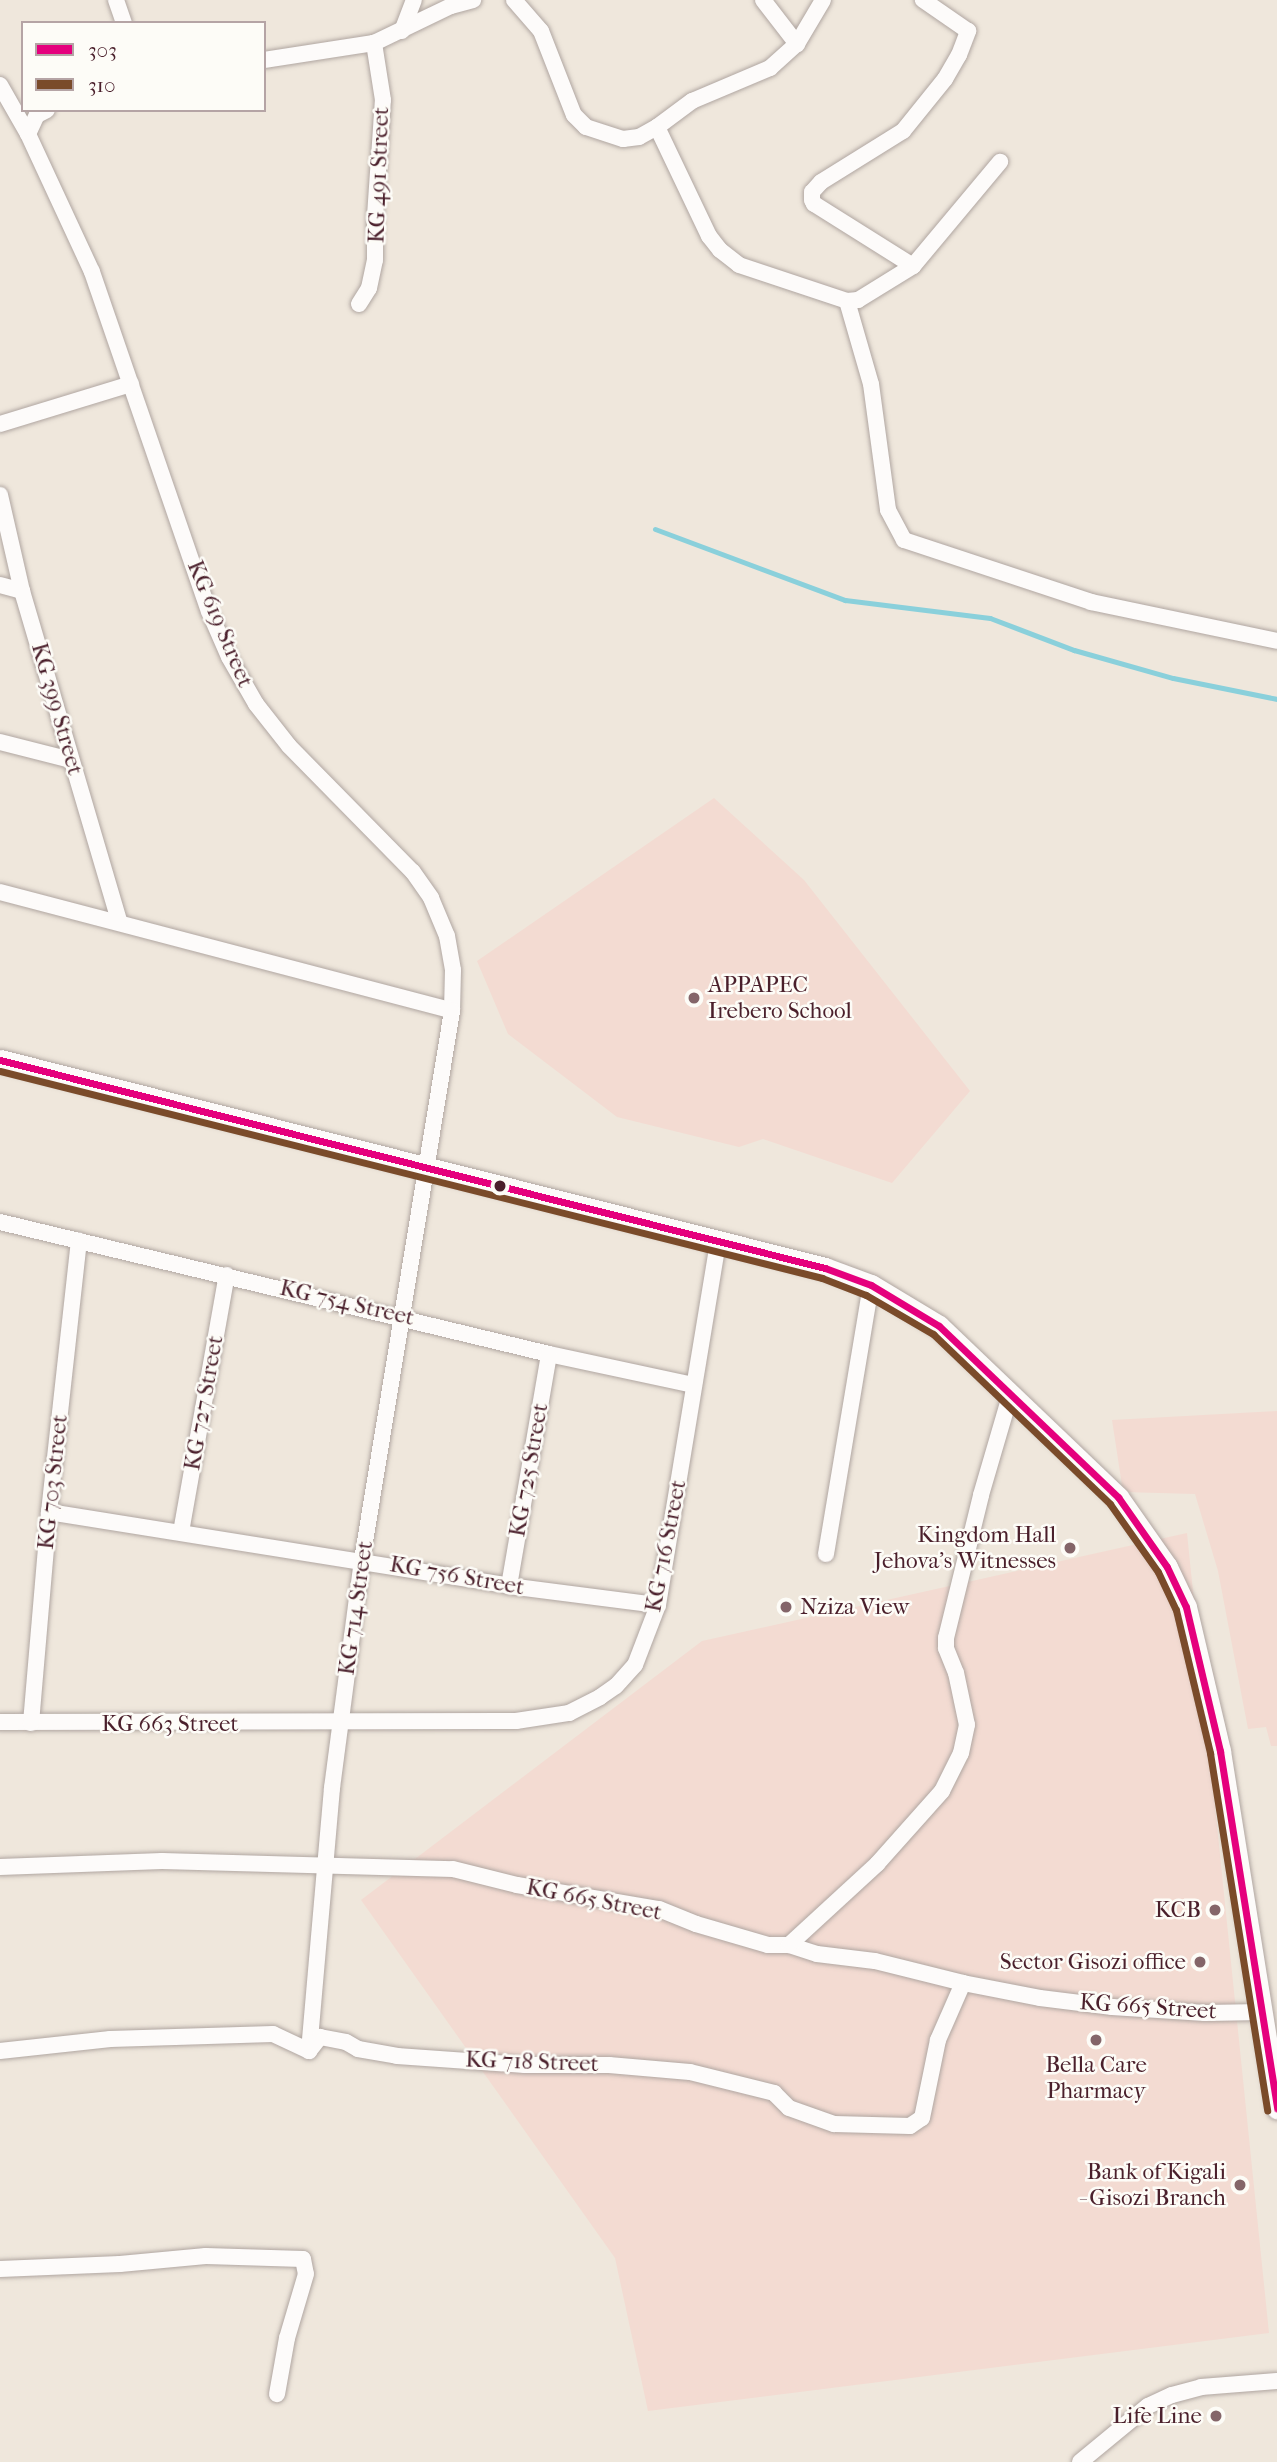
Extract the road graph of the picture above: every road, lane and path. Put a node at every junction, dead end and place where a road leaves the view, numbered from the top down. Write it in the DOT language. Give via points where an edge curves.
graph roads {
  1 [pos="116,0"];
  2 [pos="414,0"];
  3 [pos="473,0"];
  4 [pos="514,0"];
  5 [pos="763,0"];
  6 [pos="823,0"];
  7 [pos="923,0"];
  8 [pos="123,21"];
  9 [pos="402,31"];
  10 [pos="374,43"];
  11 [pos="797,44"];
  12 [pos="266,60"];
  13 [pos="0,85"];
  14 [pos="43,112"];
  15 [pos="657,127"];
  16 [pos="28,134"];
  17 [pos="1000,162"];
  18 [pos="913,266"];
  19 [pos="847,301"];
  20 [pos="359,304"];
  21 [pos="131,384"];
  22 [pos="0,424"];
  23 [pos="0,495"];
  24 [pos="0,585"];
  25 [pos="22,591"];
  26 [pos="1277,641"];
  27 [pos="0,741"];
  28 [pos="71,760"];
  29 [pos="0,892"];
  30 [pos="119,920"];
  31 [pos="452,1011"];
  32 [pos="0,1060"];
  33 [pos="425,1167"];
  34 [pos="0,1222"];
  35 [pos="79,1241"];
  36 [pos="718,1241"];
  37 [pos="227,1275"];
  38 [pos="871,1285"];
  39 [pos="401,1316"];
  40 [pos="550,1354"];
  41 [pos="694,1385"];
  42 [pos="1010,1396"];
  43 [pos="49,1511"];
  44 [pos="181,1532"];
  45 [pos="826,1554"];
  46 [pos="362,1560"];
  47 [pos="509,1586"];
  48 [pos="658,1605"];
  49 [pos="0,1722"];
  50 [pos="32,1723"];
  51 [pos="341,1724"];
  52 [pos="0,1867"];
  53 [pos="326,1868"];
  54 [pos="789,1945"];
  55 [pos="963,1983"];
  56 [pos="1263,2012"];
  57 [pos="0,2051"];
  58 [pos="309,2051"];
  59 [pos="1277,2108"];
  60 [pos="0,2269"];
  61 [pos="1277,2381"];
  62 [pos="277,2394"];
  63 [pos="1080,2462"];
  1 -- 8 [label="street"];
  2 -- 9 [label="street"];
  3 -- 9 [label="street"];
  4 -- 15 [label="street" via="541,31 574,115 586,127 623,139"];
  5 -- 11 [label="street"];
  6 -- 11 [label="street"];
  7 -- 18 [label="street" via="968,31 959,55 903,131 812,192 814,204"];
  9 -- 10 [label="street"];
  10 -- 12 [label="street"];
  10 -- 20 [label="street, KG 491 Street" via="383,100 375,260 369,288"];
  11 -- 15 [label="street" via="770,68 691,101"];
  13 -- 16 [label="street, KG 619 Street"];
  14 -- 16 [label="street"];
  15 -- 19 [label="street" via="720,250 739,265"];
  16 -- 21 [label="street, KG 619 Street" via="92,272"];
  17 -- 18 [label="street"];
  18 -- 19 [label="street" via="858,300"];
  19 -- 26 [label="street" via="871,384 888,510 904,540 1091,602"];
  21 -- 22 [label="street"];
  21 -- 31 [label="street, KG 619 Street" via="229,657 256,705 289,746 413,872 431,898 447,936 453,970"];
  23 -- 25 [label="street, KG 399 Street"];
  24 -- 25 [label="street"];
  25 -- 28 [label="street, KG 399 Street"];
  27 -- 28 [label="street"];
  28 -- 30 [label="street, KG 399 Street"];
  29 -- 30 [label="street"];
  30 -- 31 [label="street"];
  31 -- 33 [label="street, KG 619 Street"];
  32 -- 33 [label="main road"];
  33 -- 36 [label="main road"];
  33 -- 39 [label="street, KG 714 Street"];
  34 -- 35 [label="street, KG 754 Street"];
  35 -- 37 [label="street, KG 754 Street"];
  35 -- 43 [label="street, KG 703 Street"];
  36 -- 38 [label="main road" via="825,1268"];
  36 -- 41 [label="street, KG 716 Street"];
  37 -- 39 [label="street, KG 754 Street"];
  37 -- 44 [label="street, KG 727 Street"];
  38 -- 42 [label="main road" via="939,1326"];
  38 -- 45 [label="street"];
  39 -- 40 [label="street, KG 754 Street"];
  39 -- 46 [label="street, KG 714 Street"];
  40 -- 41 [label="street, KG 754 Street"];
  40 -- 47 [label="street, KG 725 Street"];
  41 -- 48 [label="street, KG 716 Street"];
  42 -- 54 [label="street" via="946,1638 967,1725 961,1753 942,1791 877,1864"];
  42 -- 56 [label="main road" via="1118,1497 1167,1567 1186,1608 1220,1751"];
  43 -- 44 [label="street, KG 756 Street"];
  43 -- 50 [label="street, KG 703 Street"];
  44 -- 46 [label="street, KG 756 Street"];
  46 -- 47 [label="street, KG 756 Street"];
  46 -- 51 [label="street, KG 714 Street"];
  47 -- 48 [label="street, KG 756 Street"];
  48 -- 51 [label="street, KG 716 Street" via="635,1665 616,1686 569,1713 516,1721"];
  49 -- 50 [label="street, KG 663 Street"];
  50 -- 51 [label="street, KG 663 Street"];
  51 -- 53 [label="street, KG 714 Street"];
  52 -- 53 [label="street, KG 665 Street" via="162,1861"];
  53 -- 54 [label="street, KG 665 Street" via="453,1870 659,1909 768,1945"];
  53 -- 58 [label="street, KG 714 Street"];
  54 -- 55 [label="street, KG 665 Street"];
  55 -- 56 [label="street, KG 665 Street" via="1112,2007"];
  55 -- 58 [label="street, KG 718 Street" via="938,2040 922,2118 910,2126 834,2124 789,2108 774,2093 690,2072 609,2064 525,2065 397,2056 320,2037"];
  56 -- 59 [label="main road"];
  57 -- 58 [label="street" via="110,2039 273,2034"];
  60 -- 62 [label="street" via="206,2256 303,2259 306,2274"];
  61 -- 63 [label="street" via="1201,2387 1172,2395 1148,2406"];
}
